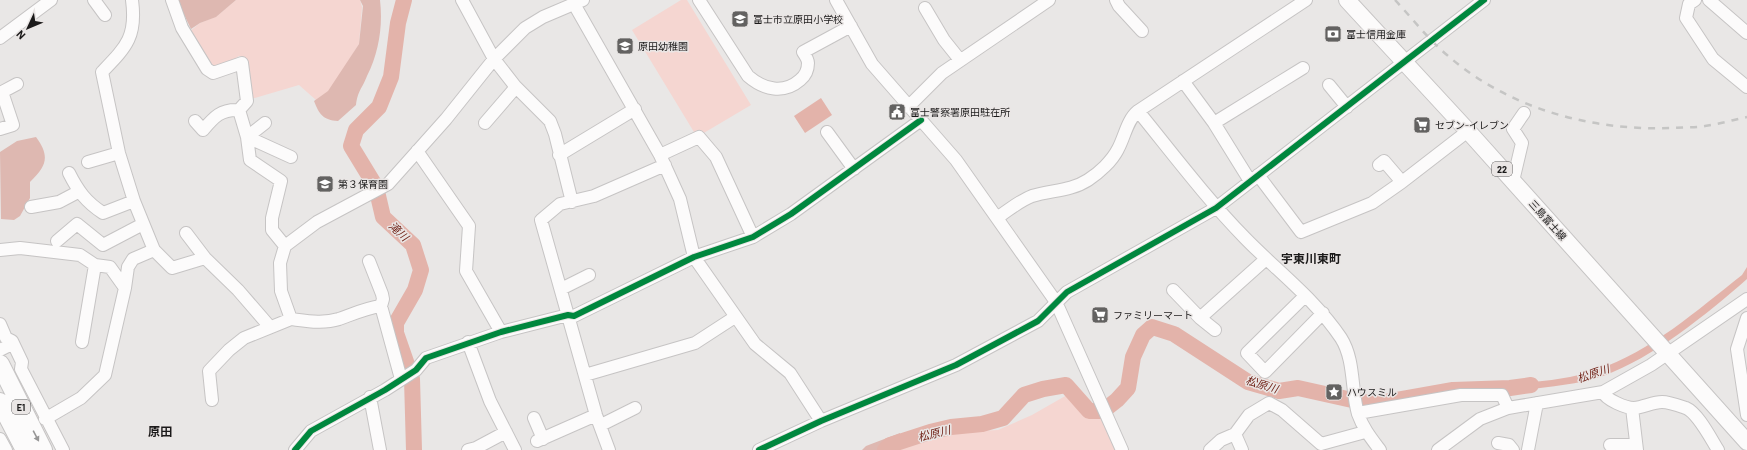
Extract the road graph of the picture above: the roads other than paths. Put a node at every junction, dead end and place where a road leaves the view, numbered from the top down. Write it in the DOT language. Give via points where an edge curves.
graph roads {
  1 [pos="51,0"];
  2 [pos="94,0"];
  3 [pos="132,0"];
  4 [pos="172,0"];
  5 [pos="462,0"];
  6 [pos="699,0"];
  7 [pos="836,0"];
  8 [pos="1049,0"];
  9 [pos="1116,0"];
  10 [pos="1306,0"];
  11 [pos="1346,0"];
  12 [pos="1484,0"];
  13 [pos="1695,0"];
  14 [pos="1709,0"];
  15 [pos="578,2"];
  16 [pos="925,8"];
  17 [pos="105,15"];
  18 [pos="851,26"];
  19 [pos="1142,31"];
  20 [pos="1747,33"];
  21 [pos="0,38"];
  22 [pos="494,59"];
  23 [pos="960,60"];
  24 [pos="1405,62"];
  25 [pos="1303,68"];
  26 [pos="1182,80"];
  27 [pos="17,84"];
  28 [pos="1329,85"];
  29 [pos="516,87"];
  30 [pos="1747,88"];
  31 [pos="3,104"];
  32 [pos="908,107"];
  33 [pos="1347,107"];
  34 [pos="239,110"];
  35 [pos="635,110"];
  36 [pos="1138,111"];
  37 [pos="1524,113"];
  38 [pos="921,120"];
  39 [pos="195,121"];
  40 [pos="265,123"];
  41 [pos="485,123"];
  42 [pos="1214,123"];
  43 [pos="0,129"];
  44 [pos="1468,131"];
  45 [pos="826,132"];
  46 [pos="247,137"];
  47 [pos="417,151"];
  48 [pos="119,153"];
  49 [pos="560,155"];
  50 [pos="291,157"];
  51 [pos="663,160"];
  52 [pos="88,162"];
  53 [pos="1379,165"];
  54 [pos="854,169"];
  55 [pos="69,173"];
  56 [pos="1254,178"];
  57 [pos="1513,181"];
  58 [pos="1402,182"];
  59 [pos="78,192"];
  60 [pos="134,202"];
  61 [pos="572,202"];
  62 [pos="31,207"];
  63 [pos="1216,208"];
  64 [pos="998,217"];
  65 [pos="143,224"];
  66 [pos="186,233"];
  67 [pos="753,237"];
  68 [pos="57,241"];
  69 [pos="285,246"];
  70 [pos="0,250"];
  71 [pos="154,250"];
  72 [pos="694,257"];
  73 [pos="205,258"];
  74 [pos="1266,259"];
  75 [pos="369,261"];
  76 [pos="95,265"];
  77 [pos="589,275"];
  78 [pos="125,288"];
  79 [pos="561,290"];
  80 [pos="1173,290"];
  81 [pos="1305,296"];
  82 [pos="1747,299"];
  83 [pos="1056,302"];
  84 [pos="381,306"];
  85 [pos="1323,314"];
  86 [pos="568,315"];
  87 [pos="735,318"];
  88 [pos="1200,318"];
  89 [pos="1747,318"];
  90 [pos="291,319"];
  91 [pos="0,324"];
  92 [pos="270,327"];
  93 [pos="1215,330"];
  94 [pos="501,332"];
  95 [pos="82,342"];
  96 [pos="468,342"];
  97 [pos="1662,346"];
  98 [pos="0,364"];
  99 [pos="585,375"];
  100 [pos="401,379"];
  101 [pos="1603,392"];
  102 [pos="370,397"];
  103 [pos="212,400"];
  104 [pos="0,402"];
  105 [pos="1537,403"];
  106 [pos="635,408"];
  107 [pos="1508,408"];
  108 [pos="1632,408"];
  109 [pos="1358,411"];
  110 [pos="1747,415"];
  111 [pos="534,418"];
  112 [pos="45,419"];
  113 [pos="598,420"];
  114 [pos="821,421"];
  115 [pos="506,432"];
  116 [pos="1365,432"];
  117 [pos="1235,434"];
  118 [pos="0,439"];
  119 [pos="1747,442"];
  120 [pos="1498,443"];
  121 [pos="1610,444"];
  122 [pos="1636,447"];
  123 [pos="608,449"];
  124 [pos="762,449"];
  125 [pos="6,450"];
  126 [pos="25,450"];
  127 [pos="43,450"];
  128 [pos="63,450"];
  129 [pos="295,450"];
  130 [pos="380,450"];
  131 [pos="468,450"];
  132 [pos="515,450"];
  133 [pos="1122,450"];
  134 [pos="1211,450"];
  135 [pos="1242,450"];
  136 [pos="1380,450"];
  137 [pos="1438,450"];
  138 [pos="1513,450"];
  139 [pos="1528,450"];
  140 [pos="1718,450"];
  1 -- 21 [label="street"];
  2 -- 17 [label="street"];
  3 -- 48 [label="street" via="134,19 129,40 102,72"];
  4 -- 34 [label="street" via="182,28 207,69 213,73 242,63 247,101"];
  5 -- 22 [label="street"];
  6 -- 18 [label="street" via="748,76 771,89 783,90 796,83 805,75 808,63 803,52"];
  7 -- 18 [label="street"];
  8 -- 23 [label="street"];
  9 -- 19 [label="street"];
  10 -- 26 [label="street"];
  11 -- 24 [label="main road, 三島富士線 / 22"];
  12 -- 24 [label="street"];
  13 -- 30 [label="street" via="1689,4 1686,18 1713,59"];
  14 -- 20 [label="street"];
  15 -- 22 [label="street" via="525,28"];
  15 -- 35 [label="street"];
  16 -- 23 [label="street" via="944,40"];
  18 -- 32 [label="street" via="872,64"];
  22 -- 29 [label="street"];
  22 -- 47 [label="street"];
  23 -- 32 [label="street" via="942,73"];
  24 -- 33 [label="street"];
  24 -- 44 [label="main road, 三島富士線 / 22"];
  25 -- 42 [label="street"];
  26 -- 36 [label="street"];
  26 -- 42 [label="street"];
  27 -- 31 [label="street" via="2,92"];
  28 -- 33 [label="street"];
  29 -- 41 [label="street"];
  29 -- 49 [label="street" via="550,121"];
  31 -- 43 [label="street" via="13,125"];
  32 -- 38 [label="street"];
  33 -- 56 [label="street"];
  34 -- 39 [label="street" via="228,110 213,118 203,130"];
  34 -- 46 [label="street"];
  35 -- 49 [label="street"];
  35 -- 51 [label="street"];
  36 -- 63 [label="street"];
  36 -- 64 [label="street" via="1132,115 1118,150 1105,166 1088,180 1066,190 1032,196"];
  37 -- 57 [label="street" via="1513,129 1522,143"];
  38 -- 54 [label="street"];
  38 -- 64 [label="street" via="956,160"];
  40 -- 46 [label="street"];
  42 -- 56 [label="street"];
  44 -- 57 [label="main road, 三島富士線 / 22"];
  44 -- 58 [label="street"];
  45 -- 54 [label="street"];
  46 -- 50 [label="street"];
  46 -- 69 [label="street" via="250,160 281,181 272,218 272,230"];
  47 -- 69 [label="street" via="388,184 317,222"];
  47 -- 94 [label="street" via="469,226 466,271"];
  48 -- 52 [label="street"];
  48 -- 60 [label="street"];
  49 -- 61 [label="street"];
  51 -- 61 [label="street" via="594,196"];
  51 -- 67 [label="street" via="699,138 716,157"];
  51 -- 72 [label="street" via="680,199"];
  53 -- 58 [label="street" via="1384,161"];
  54 -- 67 [label="street" via="791,214"];
  55 -- 59 [label="street"];
  56 -- 58 [label="street" via="1301,232 1372,203"];
  56 -- 63 [label="street"];
  57 -- 97 [label="main road, 三島富士線 / 22"];
  59 -- 60 [label="street" via="104,213"];
  59 -- 62 [label="street" via="59,202"];
  60 -- 65 [label="street"];
  61 -- 79 [label="street" via="560,204 541,220"];
  63 -- 74 [label="street"];
  63 -- 83 [label="street" via="1067,292"];
  64 -- 83 [label="street"];
  65 -- 68 [label="street" via="103,245 77,224"];
  65 -- 71 [label="street"];
  66 -- 73 [label="street"];
  67 -- 72 [label="street"];
  69 -- 90 [label="street" via="280,263 281,291"];
  70 -- 76 [label="street" via="20,248 80,255"];
  71 -- 73 [label="street" via="172,268"];
  71 -- 78 [label="street" via="133,259 128,267"];
  72 -- 86 [label="street" via="574,316"];
  72 -- 87 [label="street"];
  73 -- 92 [label="street" via="238,290"];
  74 -- 81 [label="street"];
  74 -- 88 [label="street"];
  75 -- 84 [label="street" via="382,294"];
  76 -- 78 [label="street" via="110,268"];
  76 -- 95 [label="street"];
  77 -- 79 [label="street"];
  78 -- 112 [label="street" via="105,375 81,398"];
  79 -- 86 [label="street"];
  80 -- 88 [label="street"];
  81 -- 85 [label="street"];
  81 -- 85 [label="street" via="1246,353 1265,372"];
  82 -- 97 [label="street"];
  83 -- 114 [label="street" via="1038,321 956,365"];
  83 -- 133 [label="street"];
  84 -- 90 [label="street" via="368,307 337,319 324,321"];
  84 -- 100 [label="street"];
  85 -- 109 [label="street" via="1342,340 1350,363"];
  86 -- 94 [label="street"];
  86 -- 99 [label="street"];
  87 -- 99 [label="street" via="695,343"];
  87 -- 114 [label="street" via="755,344 790,373"];
  88 -- 93 [label="street"];
  89 -- 110 [label="street" via="1737,349"];
  90 -- 92 [label="street"];
  91 -- 112 [label="street" via="22,362 21,369"];
  92 -- 103 [label="street" via="244,338 209,371"];
  94 -- 96 [label="street"];
  96 -- 100 [label="street" via="426,358 416,370"];
  96 -- 115 [label="street" via="490,401"];
  97 -- 101 [label="street" via="1629,378"];
  97 -- 119 [label="main road, 三島富士線 / 22"];
  98 -- 127 [label="highway, E1, one-way"];
  99 -- 113 [label="street"];
  100 -- 102 [label="street"];
  101 -- 105 [label="street"];
  101 -- 108 [label="street" via="1610,400"];
  102 -- 129 [label="street" via="311,431"];
  102 -- 130 [label="street"];
  104 -- 126 [label="highway, E1"];
  105 -- 107 [label="street"];
  105 -- 139 [label="street"];
  106 -- 113 [label="street"];
  107 -- 109 [label="street" via="1502,395 1461,395"];
  107 -- 137 [label="street" via="1480,419"];
  108 -- 122 [label="street"];
  108 -- 140 [label="street" via="1662,402 1686,408 1691,411"];
  109 -- 116 [label="street"];
  111 -- 113 [label="street" via="540,440"];
  112 -- 128 [label="street"];
  113 -- 123 [label="street"];
  114 -- 124 [label="street"];
  115 -- 131 [label="street"];
  115 -- 132 [label="street"];
  116 -- 117 [label="street" via="1321,444 1282,410 1269,403 1249,416"];
  116 -- 136 [label="street"];
  117 -- 134 [label="street" via="1221,440"];
  117 -- 135 [label="street"];
  118 -- 125 [label="street"];
  120 -- 138 [label="street" via="1509,445"];
  121 -- 122 [label="street"];
}
